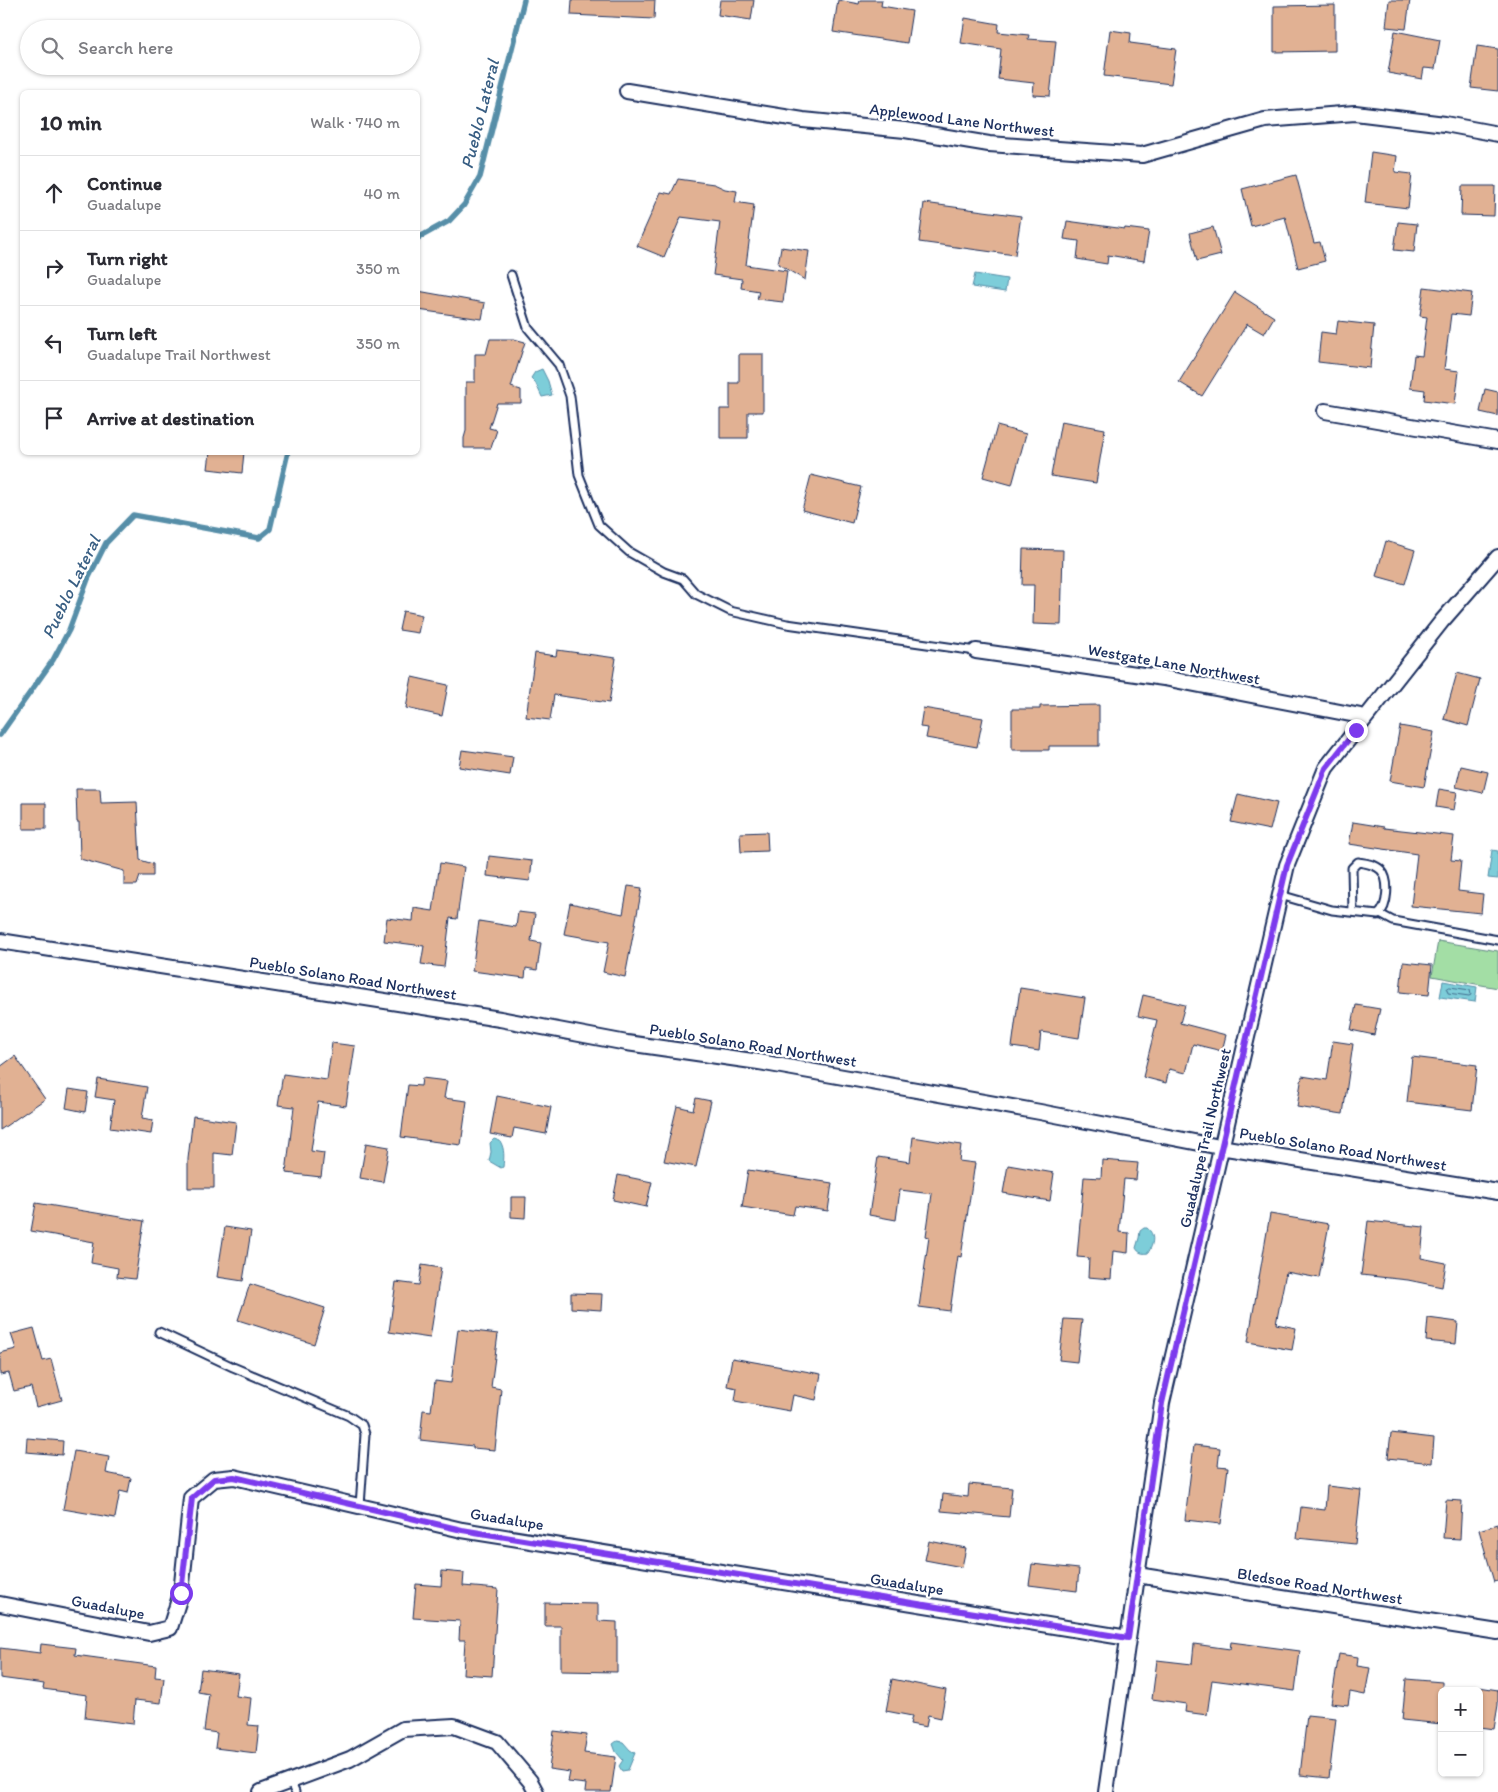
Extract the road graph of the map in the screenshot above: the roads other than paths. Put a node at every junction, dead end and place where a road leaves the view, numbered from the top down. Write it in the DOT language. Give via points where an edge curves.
graph roads {
  1 [pos="627,91"];
  2 [pos="1498,134"];
  3 [pos="510,275"];
  4 [pos="1325,411"];
  5 [pos="1498,441"];
  6 [pos="1498,557"];
  7 [pos="976,651"];
  8 [pos="1366,716"];
  9 [pos="1280,895"];
  10 [pos="1353,912"];
  11 [pos="1380,914"];
  12 [pos="1498,940"];
  13 [pos="0,941"];
  14 [pos="1220,1147"];
  15 [pos="1498,1192"];
  16 [pos="159,1332"];
  17 [pos="360,1506"];
  18 [pos="1137,1574"];
  19 [pos="0,1604"];
  20 [pos="1498,1632"];
  21 [pos="1128,1638"];
  22 [pos="293,1786"];
  23 [pos="261,1792"];
  24 [pos="536,1792"];
  25 [pos="1106,1792"];
  1 -- 2 [label="street, Applewood Lane Northwest" via="803,120 905,130 989,144 1142,155 1265,120 1355,113"];
  3 -- 7 [label="lane" via="528,328 558,365 570,396 579,475 599,526 629,552 664,572 684,579 696,594 730,611 787,624"];
  4 -- 5 [label="street"];
  6 -- 8 [label="street, Guadalupe Trail Northwest"];
  7 -- 8 [label="street, Westgate Lane Northwest" via="1164,678"];
  8 -- 9 [label="street, Guadalupe Trail Northwest" via="1326,768 1287,865"];
  9 -- 10 [label="lane" via="1332,910"];
  9 -- 14 [label="street, Guadalupe Trail Northwest"];
  10 -- 11 [label="lane"];
  10 -- 11 [label="lane" via="1351,878 1352,868 1358,862 1379,868 1384,875 1385,902"];
  11 -- 12 [label="lane" via="1393,921"];
  13 -- 14 [label="street, Pueblo Solano Road Northwest" via="759,1062"];
  14 -- 15 [label="street, Pueblo Solano Road Northwest"];
  14 -- 18 [label="street, Guadalupe Trail Northwest" via="1162,1403"];
  16 -- 17 [label="lane" via="349,1416 362,1425 365,1434"];
  17 -- 19 [label="street, Guadalupe" via="234,1477 214,1479 192,1498 181,1593 170,1628 149,1633"];
  17 -- 21 [label="street, Guadalupe" via="462,1530"];
  18 -- 20 [label="street, Bledsoe Road Northwest"];
  18 -- 21 [label="street, Guadalupe Trail Northwest"];
  21 -- 25 [label="street, Guadalupe Trail Northwest"];
  22 -- 23 [label="street"];
  22 -- 24 [label="street" via="403,1729 454,1726 498,1742"];
}
